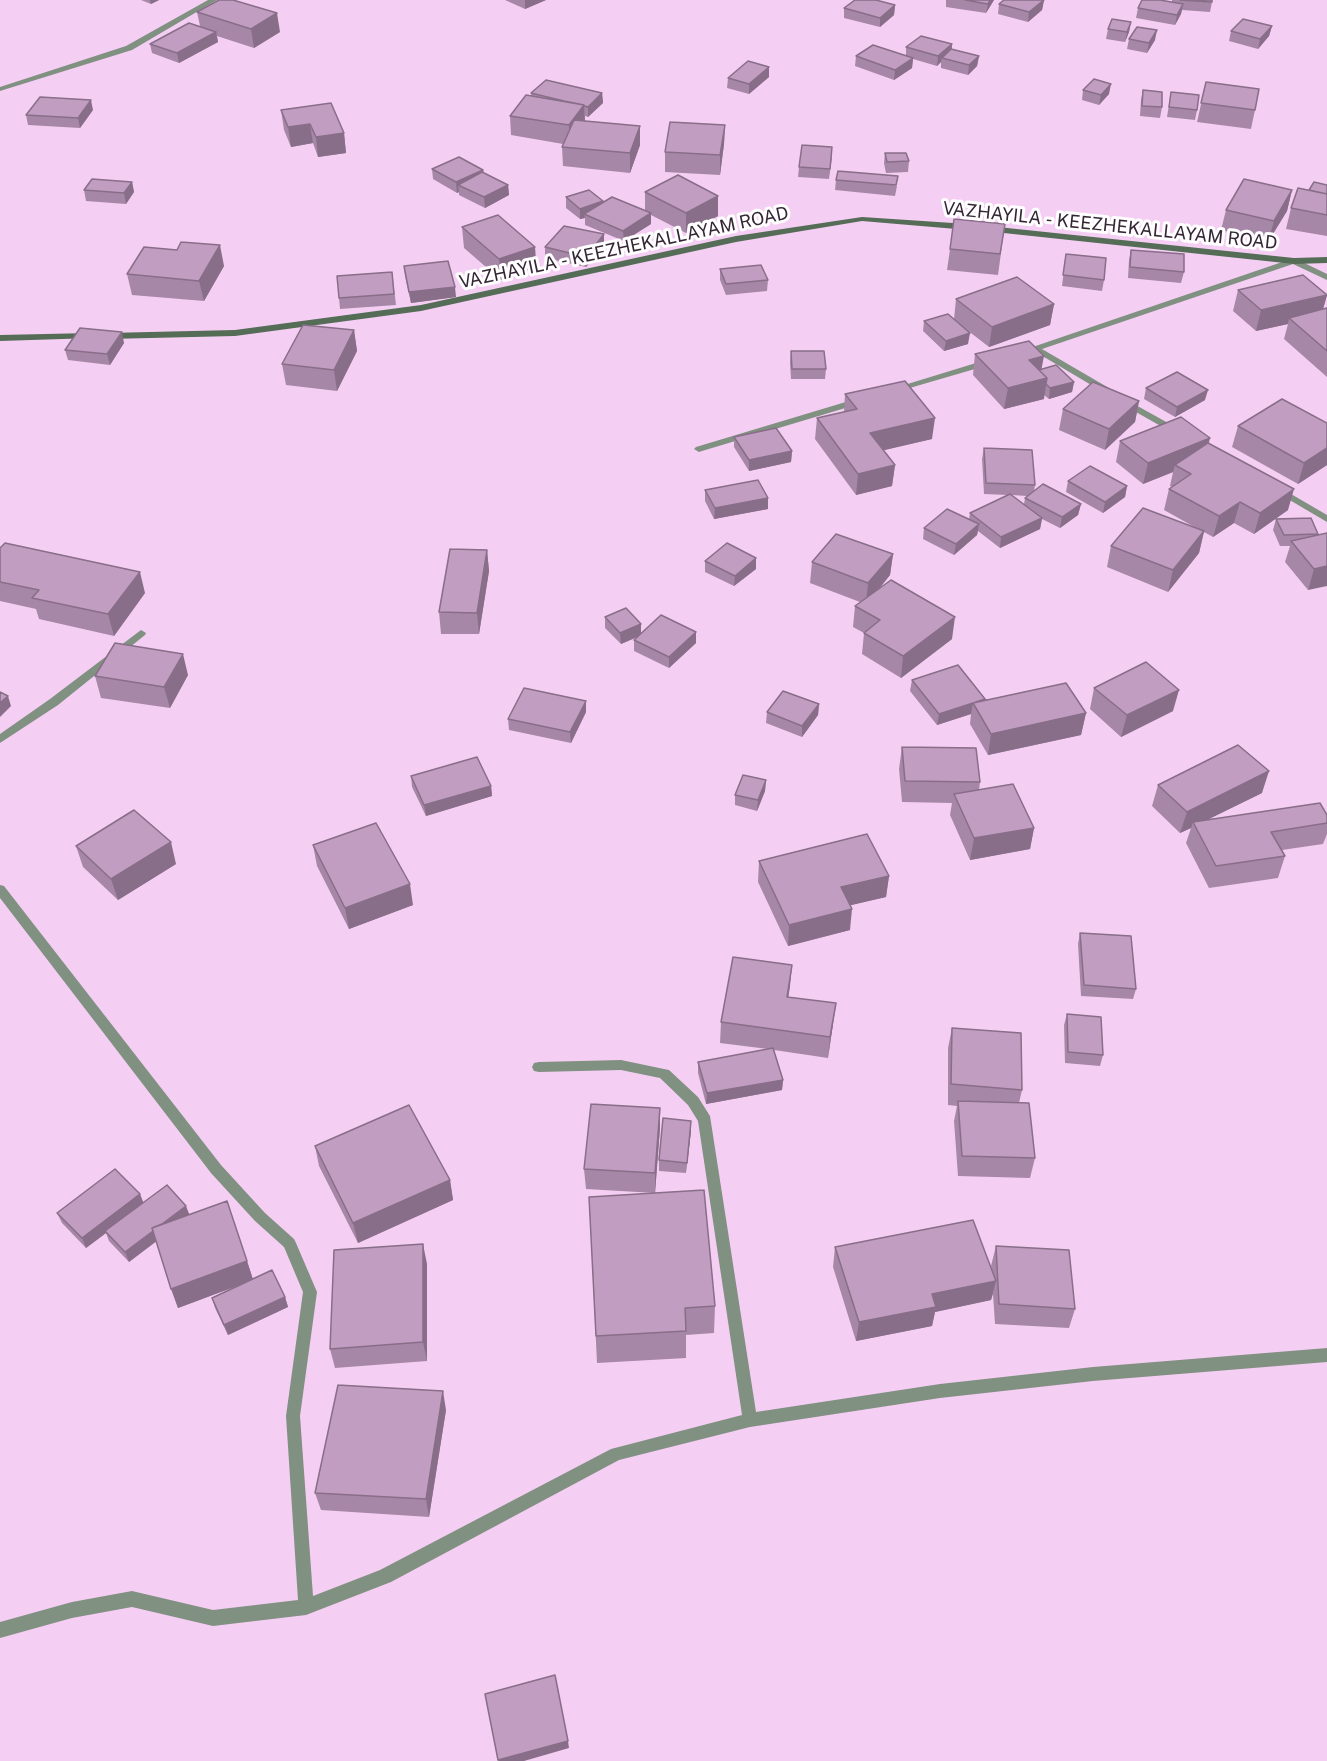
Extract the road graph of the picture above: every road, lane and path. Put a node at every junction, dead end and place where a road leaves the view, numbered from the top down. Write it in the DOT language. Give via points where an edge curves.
graph roads {
  1 [pos="213,0"];
  2 [pos="0,89"];
  3 [pos="1327,260"];
  4 [pos="1294,261"];
  5 [pos="1327,277"];
  6 [pos="0,338"];
  7 [pos="1035,348"];
  8 [pos="1014,354"];
  9 [pos="1003,358"];
  10 [pos="883,394"];
  11 [pos="871,397"];
  12 [pos="1184,436"];
  13 [pos="699,449"];
  14 [pos="1266,482"];
  15 [pos="1327,519"];
  16 [pos="141,633"];
  17 [pos="0,739"];
  18 [pos="0,889"];
  19 [pos="539,1067"];
  20 [pos="1327,1355"];
  21 [pos="750,1420"];
  22 [pos="306,1606"];
  23 [pos="0,1630"];
  1 -- 2 [label="street" via="129,48"];
  3 -- 4 [label="street, VAZHAYILA - KEEZHEKALLAYAM ROAD"];
  4 -- 5 [label="street"];
  4 -- 6 [label="street, VAZHAYILA - KEEZHEKALLAYAM ROAD" via="862,219 736,239 421,308 235,333"];
  4 -- 7 [label="street"];
  7 -- 8 [label="street"];
  7 -- 12 [label="street"];
  9 -- 10 [label="street"];
  11 -- 13 [label="street"];
  14 -- 15 [label="street"];
  16 -- 17 [label="street"];
  18 -- 22 [label="street" via="216,1169 289,1243 310,1292 293,1416"];
  19 -- 21 [label="street" via="621,1065 664,1074 693,1101 705,1120"];
  20 -- 21 [label="street" via="975,1387"];
  21 -- 22 [label="street" via="616,1454 385,1576"];
  22 -- 23 [label="street" via="213,1618 132,1599 72,1610"];
}
